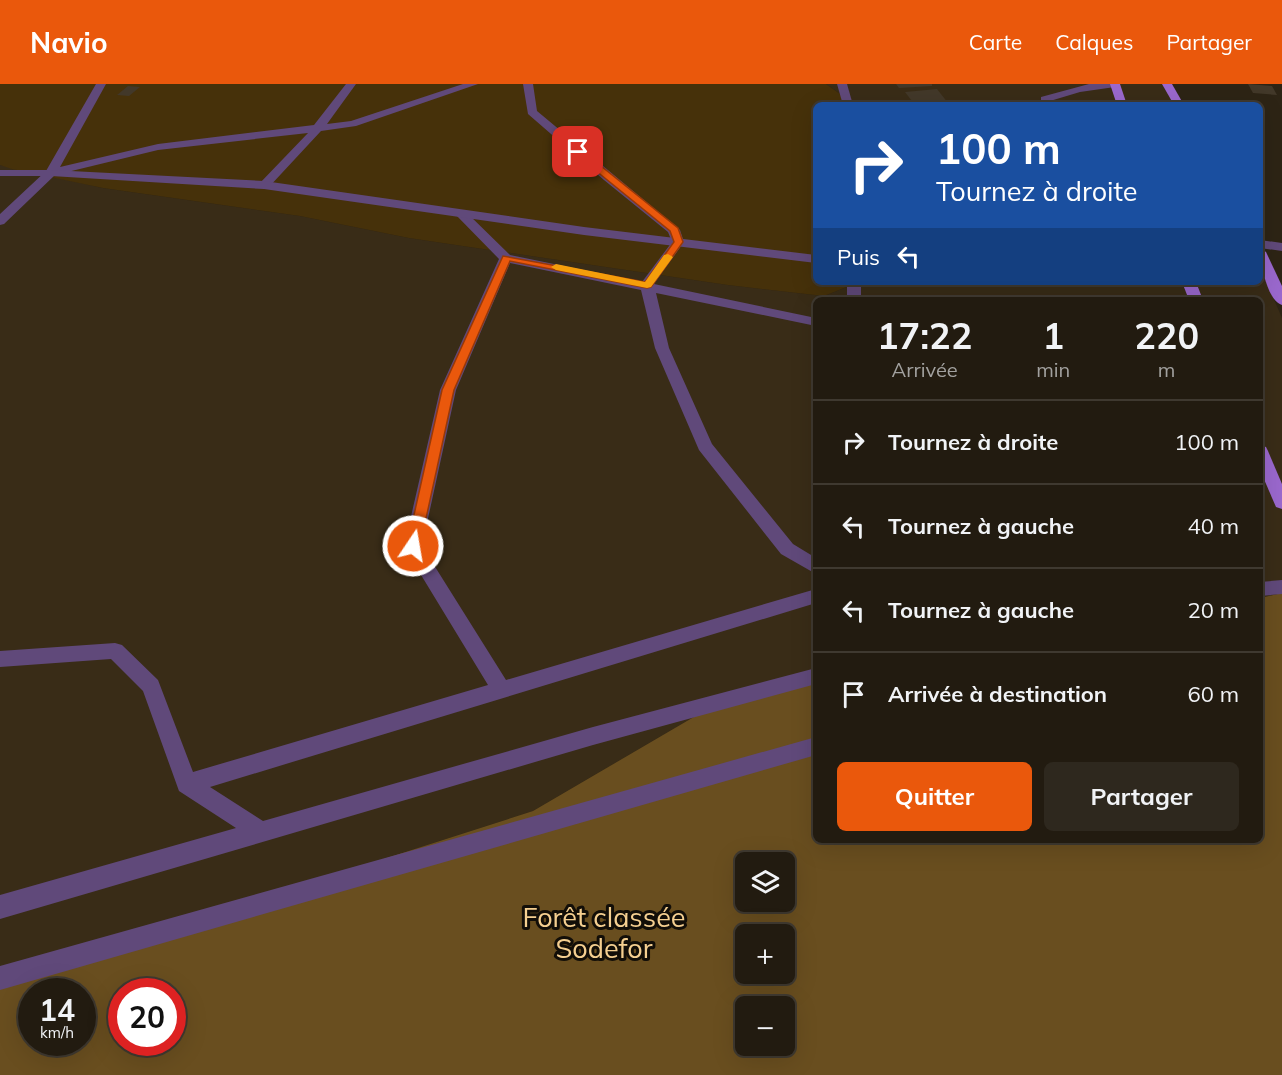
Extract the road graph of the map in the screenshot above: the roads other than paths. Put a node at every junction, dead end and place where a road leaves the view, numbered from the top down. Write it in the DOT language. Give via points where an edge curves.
graph roads {
  1 [pos="101,84"];
  2 [pos="351,84"];
  3 [pos="473,84"];
  4 [pos="528,84"];
  5 [pos="842,84"];
  6 [pos="1115,84"];
  7 [pos="1167,84"];
  8 [pos="847,102"];
  9 [pos="1046,102"];
  10 [pos="1121,102"];
  11 [pos="1177,102"];
  12 [pos="317,129"];
  13 [pos="0,173"];
  14 [pos="51,173"];
  15 [pos="264,186"];
  16 [pos="460,214"];
  17 [pos="0,221"];
  18 [pos="678,242"];
  19 [pos="1263,244"];
  20 [pos="1282,247"];
  21 [pos="506,258"];
  22 [pos="813,259"];
  23 [pos="1263,259"];
  24 [pos="647,285"];
  25 [pos="1282,301"];
  26 [pos="813,321"];
  27 [pos="1263,458"];
  28 [pos="1282,503"];
  29 [pos="813,565"];
  30 [pos="1282,586"];
  31 [pos="1263,589"];
  32 [pos="813,597"];
  33 [pos="0,659"];
  34 [pos="813,677"];
  35 [pos="502,690"];
  36 [pos="813,747"];
  37 [pos="187,784"];
  38 [pos="261,832"];
  39 [pos="0,908"];
  40 [pos="0,978"];
  1 -- 14 [label="street"];
  2 -- 12 [label="street"];
  3 -- 12 [label="street" via="352,124"];
  4 -- 18 [label="street" via="532,112 674,230"];
  5 -- 8 [label="street"];
  6 -- 9 [label="street" via="1084,86"];
  6 -- 10 [label="main road"];
  7 -- 11 [label="main road"];
  12 -- 14 [label="street" via="158,147"];
  12 -- 15 [label="street"];
  13 -- 14 [label="street"];
  14 -- 15 [label="street"];
  14 -- 17 [label="street"];
  15 -- 16 [label="street"];
  16 -- 18 [label="street"];
  16 -- 21 [label="street"];
  18 -- 22 [label="street"];
  18 -- 24 [label="street"];
  19 -- 20 [label="street"];
  21 -- 24 [label="street"];
  21 -- 35 [label="street" via="448,390 413,546"];
  23 -- 25 [label="main road"];
  24 -- 26 [label="street"];
  24 -- 29 [label="street" via="662,348 705,446 787,549"];
  27 -- 28 [label="main road"];
  30 -- 31 [label="street"];
  32 -- 35 [label="street"];
  33 -- 37 [label="street" via="115,651 151,686"];
  34 -- 38 [label="street"];
  35 -- 37 [label="street"];
  36 -- 40 [label="street"];
  37 -- 38 [label="street"];
  38 -- 39 [label="street"];
}
